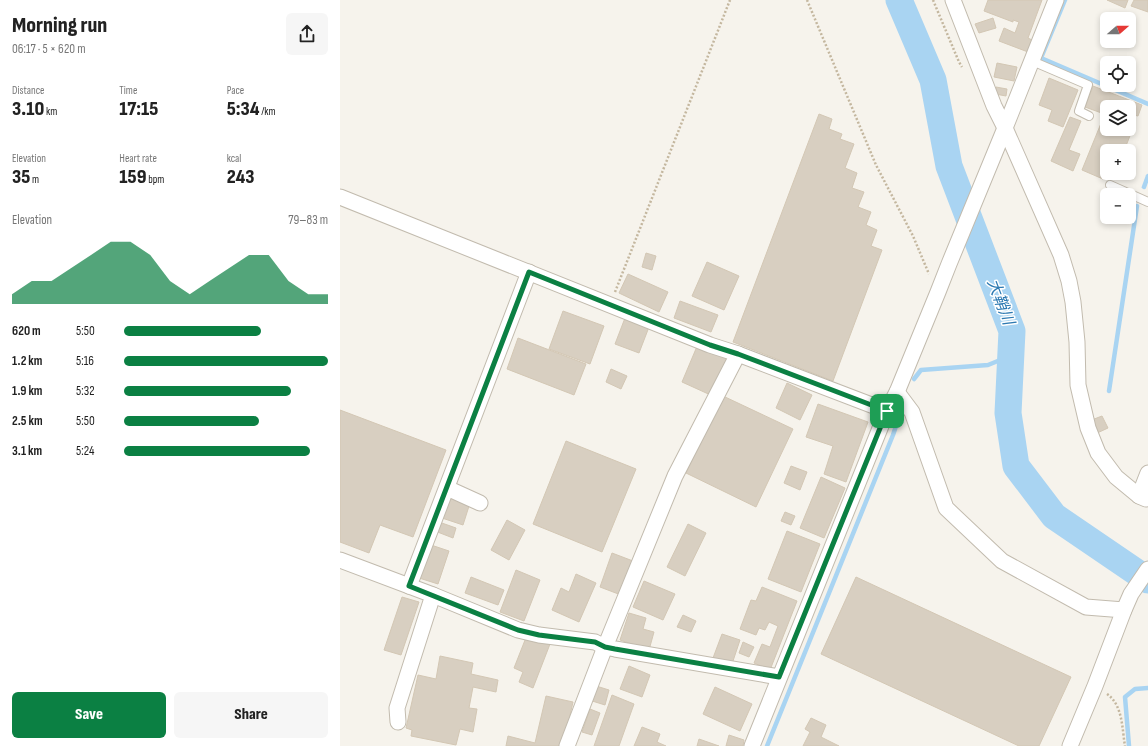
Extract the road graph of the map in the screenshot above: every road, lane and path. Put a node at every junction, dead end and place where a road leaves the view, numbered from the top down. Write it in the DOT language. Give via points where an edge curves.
graph roads {
  1 [pos="730,0"];
  2 [pos="807,0"];
  3 [pos="953,0"];
  4 [pos="1056,0"];
  5 [pos="1032,60"];
  6 [pos="1089,116"];
  7 [pos="1006,128"];
  8 [pos="1110,185"];
  9 [pos="340,197"];
  10 [pos="1148,202"];
  11 [pos="529,272"];
  12 [pos="938,292"];
  13 [pos="610,305"];
  14 [pos="738,354"];
  15 [pos="897,392"];
  16 [pos="887,411"];
  17 [pos="1148,473"];
  18 [pos="447,488"];
  19 [pos="1143,498"];
  20 [pos="480,503"];
  21 [pos="340,560"];
  22 [pos="1148,569"];
  23 [pos="409,586"];
  24 [pos="433,595"];
  25 [pos="1124,610"];
  26 [pos="605,647"];
  27 [pos="779,677"];
  28 [pos="1095,686"];
  29 [pos="398,722"];
  30 [pos="567,746"];
  31 [pos="752,746"];
  32 [pos="1070,746"];
  33 [pos="1125,746"];
  1 -- 13 [label="path"];
  2 -- 12 [label="path" via="876,165"];
  3 -- 7 [label="street" via="994,106"];
  4 -- 5 [label="street"];
  5 -- 6 [label="lane" via="1088,85 1079,111"];
  5 -- 7 [label="street"];
  7 -- 12 [label="street"];
  7 -- 19 [label="street" via="1061,255 1069,281 1077,342 1078,385 1088,428 1098,453 1116,477"];
  8 -- 10 [label="lane"];
  9 -- 11 [label="street"];
  11 -- 13 [label="street"];
  11 -- 18 [label="street"];
  12 -- 15 [label="street"];
  13 -- 14 [label="street"];
  14 -- 16 [label="street"];
  14 -- 26 [label="street" via="675,476"];
  15 -- 16 [label="street"];
  15 -- 25 [label="street" via="912,412 946,508 1002,561 1086,606"];
  16 -- 27 [label="street"];
  17 -- 19 [label="street"];
  18 -- 20 [label="street"];
  18 -- 23 [label="street"];
  21 -- 23 [label="street"];
  22 -- 25 [label="street"];
  23 -- 24 [label="street"];
  24 -- 26 [label="street" via="518,630 595,642"];
  24 -- 29 [label="street" via="397,708"];
  25 -- 28 [label="street"];
  26 -- 27 [label="street"];
  26 -- 30 [label="street"];
  27 -- 31 [label="street"];
  28 -- 32 [label="street"];
  28 -- 33 [label="path" via="1112,697 1121,716"];
}
